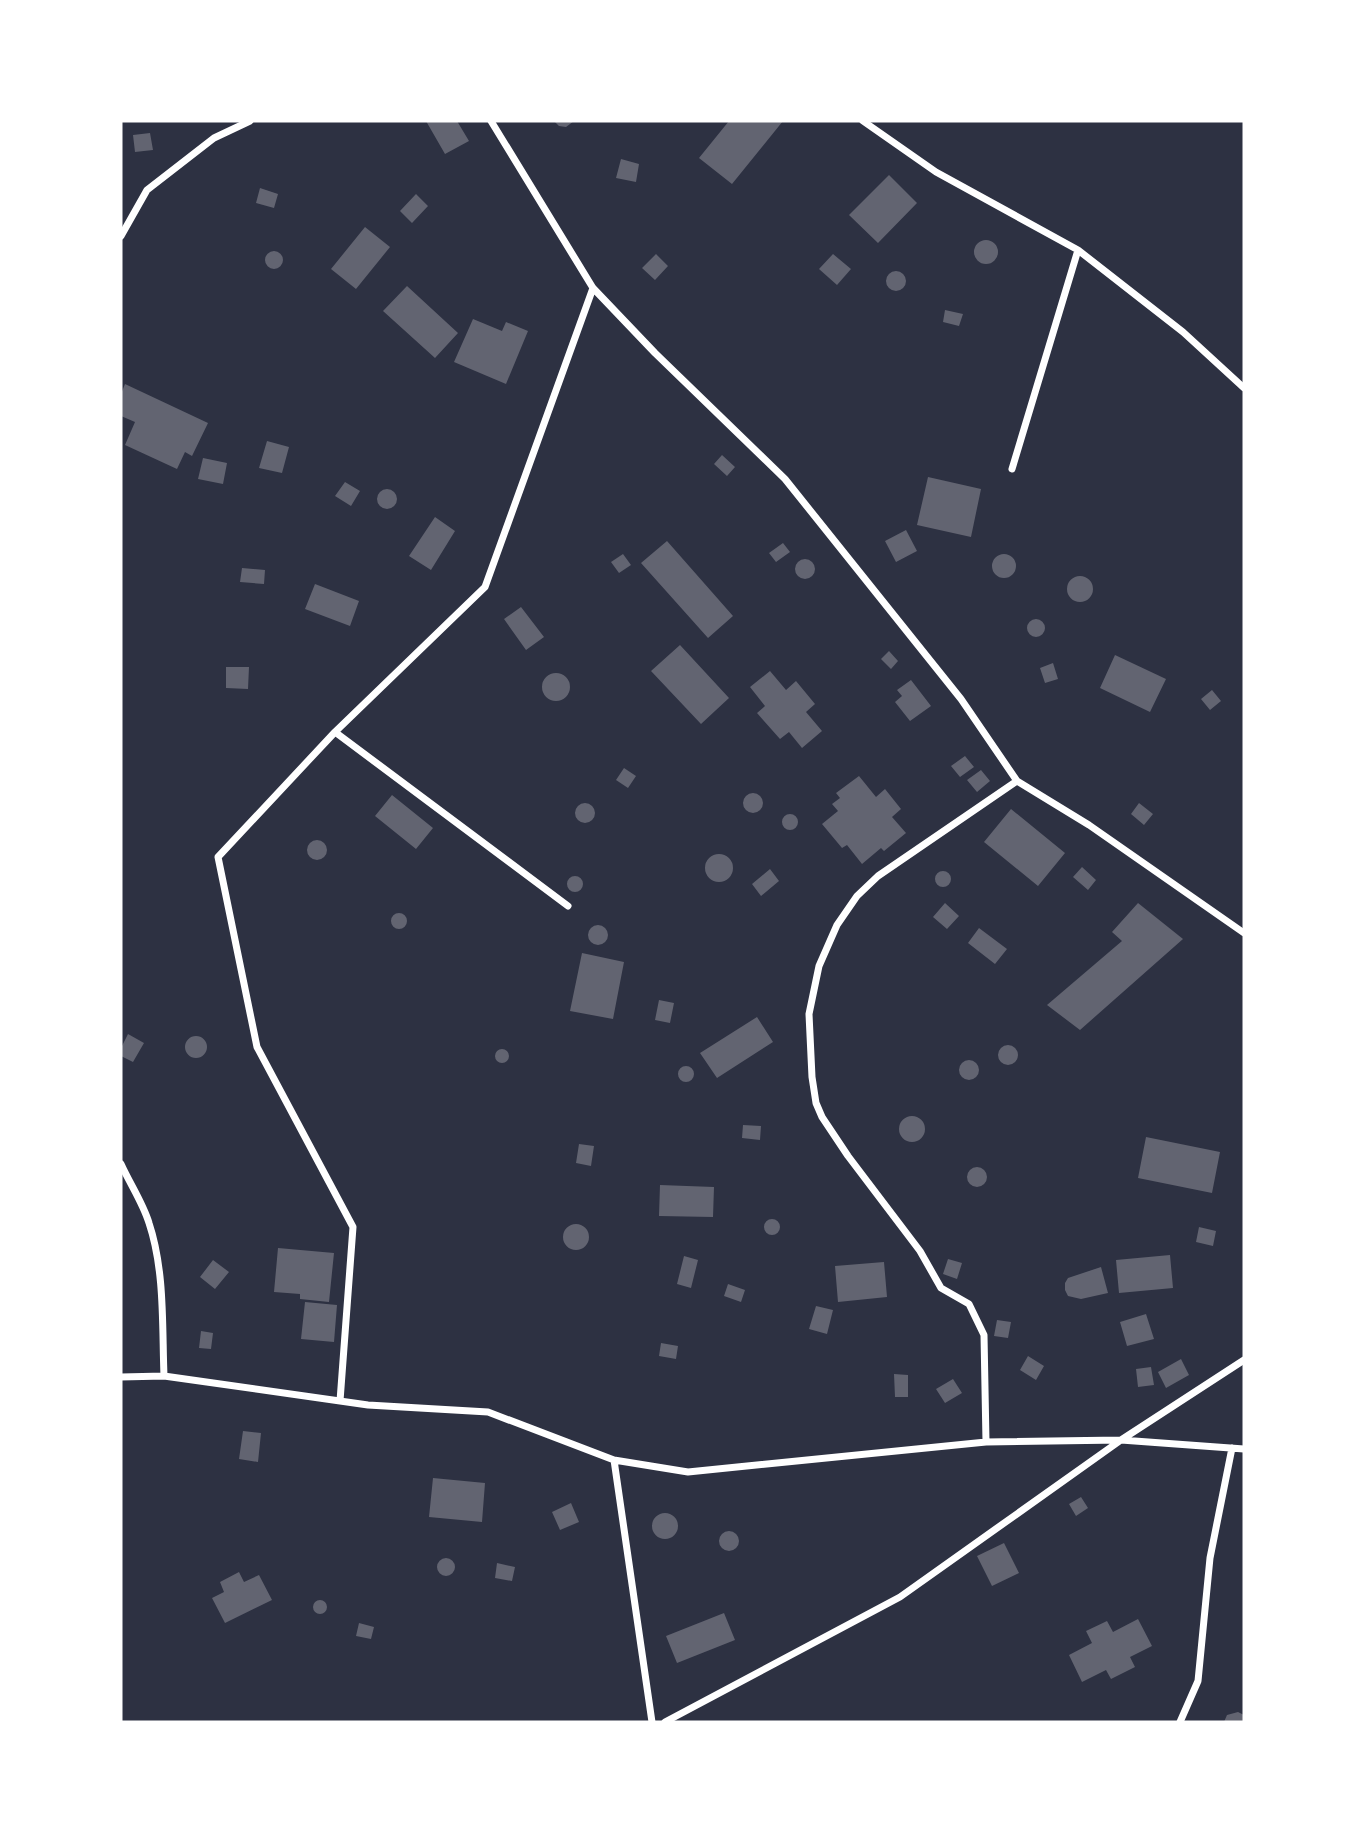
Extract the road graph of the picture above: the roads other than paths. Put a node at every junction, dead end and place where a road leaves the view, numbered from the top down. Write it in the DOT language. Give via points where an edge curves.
graph roads {
  1 [pos="250,121"];
  2 [pos="491,121"];
  3 [pos="863,121"];
  4 [pos="121,236"];
  5 [pos="1078,250"];
  6 [pos="593,288"];
  7 [pos="1244,388"];
  8 [pos="1012,470"];
  9 [pos="335,732"];
  10 [pos="1017,781"];
  11 [pos="568,906"];
  12 [pos="1244,933"];
  13 [pos="121,1164"];
  14 [pos="1244,1360"];
  15 [pos="164,1376"];
  16 [pos="121,1377"];
  17 [pos="340,1401"];
  18 [pos="1122,1440"];
  19 [pos="986,1443"];
  20 [pos="1232,1448"];
  21 [pos="1244,1449"];
  22 [pos="614,1460"];
  23 [pos="652,1722"];
  24 [pos="665,1722"];
  25 [pos="1180,1722"];
  1 -- 4 [label="street" via="214,138 147,190"];
  2 -- 6 [label="street"];
  3 -- 5 [label="street" via="936,172"];
  5 -- 7 [label="street" via="1183,332"];
  5 -- 8 [label="street"];
  6 -- 9 [label="street" via="485,587"];
  6 -- 10 [label="street" via="785,479 961,699"];
  9 -- 11 [label="street"];
  9 -- 17 [label="street" via="218,856 257,1047 353,1227"];
  10 -- 12 [label="street"];
  10 -- 19 [label="street" via="878,876 858,897 837,925 819,966 809,1014 812,1077 822,1117 920,1251 941,1288 970,1304 984,1335"];
  13 -- 15 [label="street" via="154,1240"];
  14 -- 18 [label="street"];
  15 -- 16 [label="street"];
  15 -- 17 [label="street"];
  17 -- 22 [label="street" via="488,1412"];
  18 -- 19 [label="street"];
  18 -- 20 [label="street"];
  18 -- 24 [label="street" via="900,1597"];
  19 -- 22 [label="street" via="688,1472"];
  20 -- 21 [label="street"];
  20 -- 25 [label="street" via="1210,1558 1198,1681"];
  22 -- 23 [label="street"];
}
